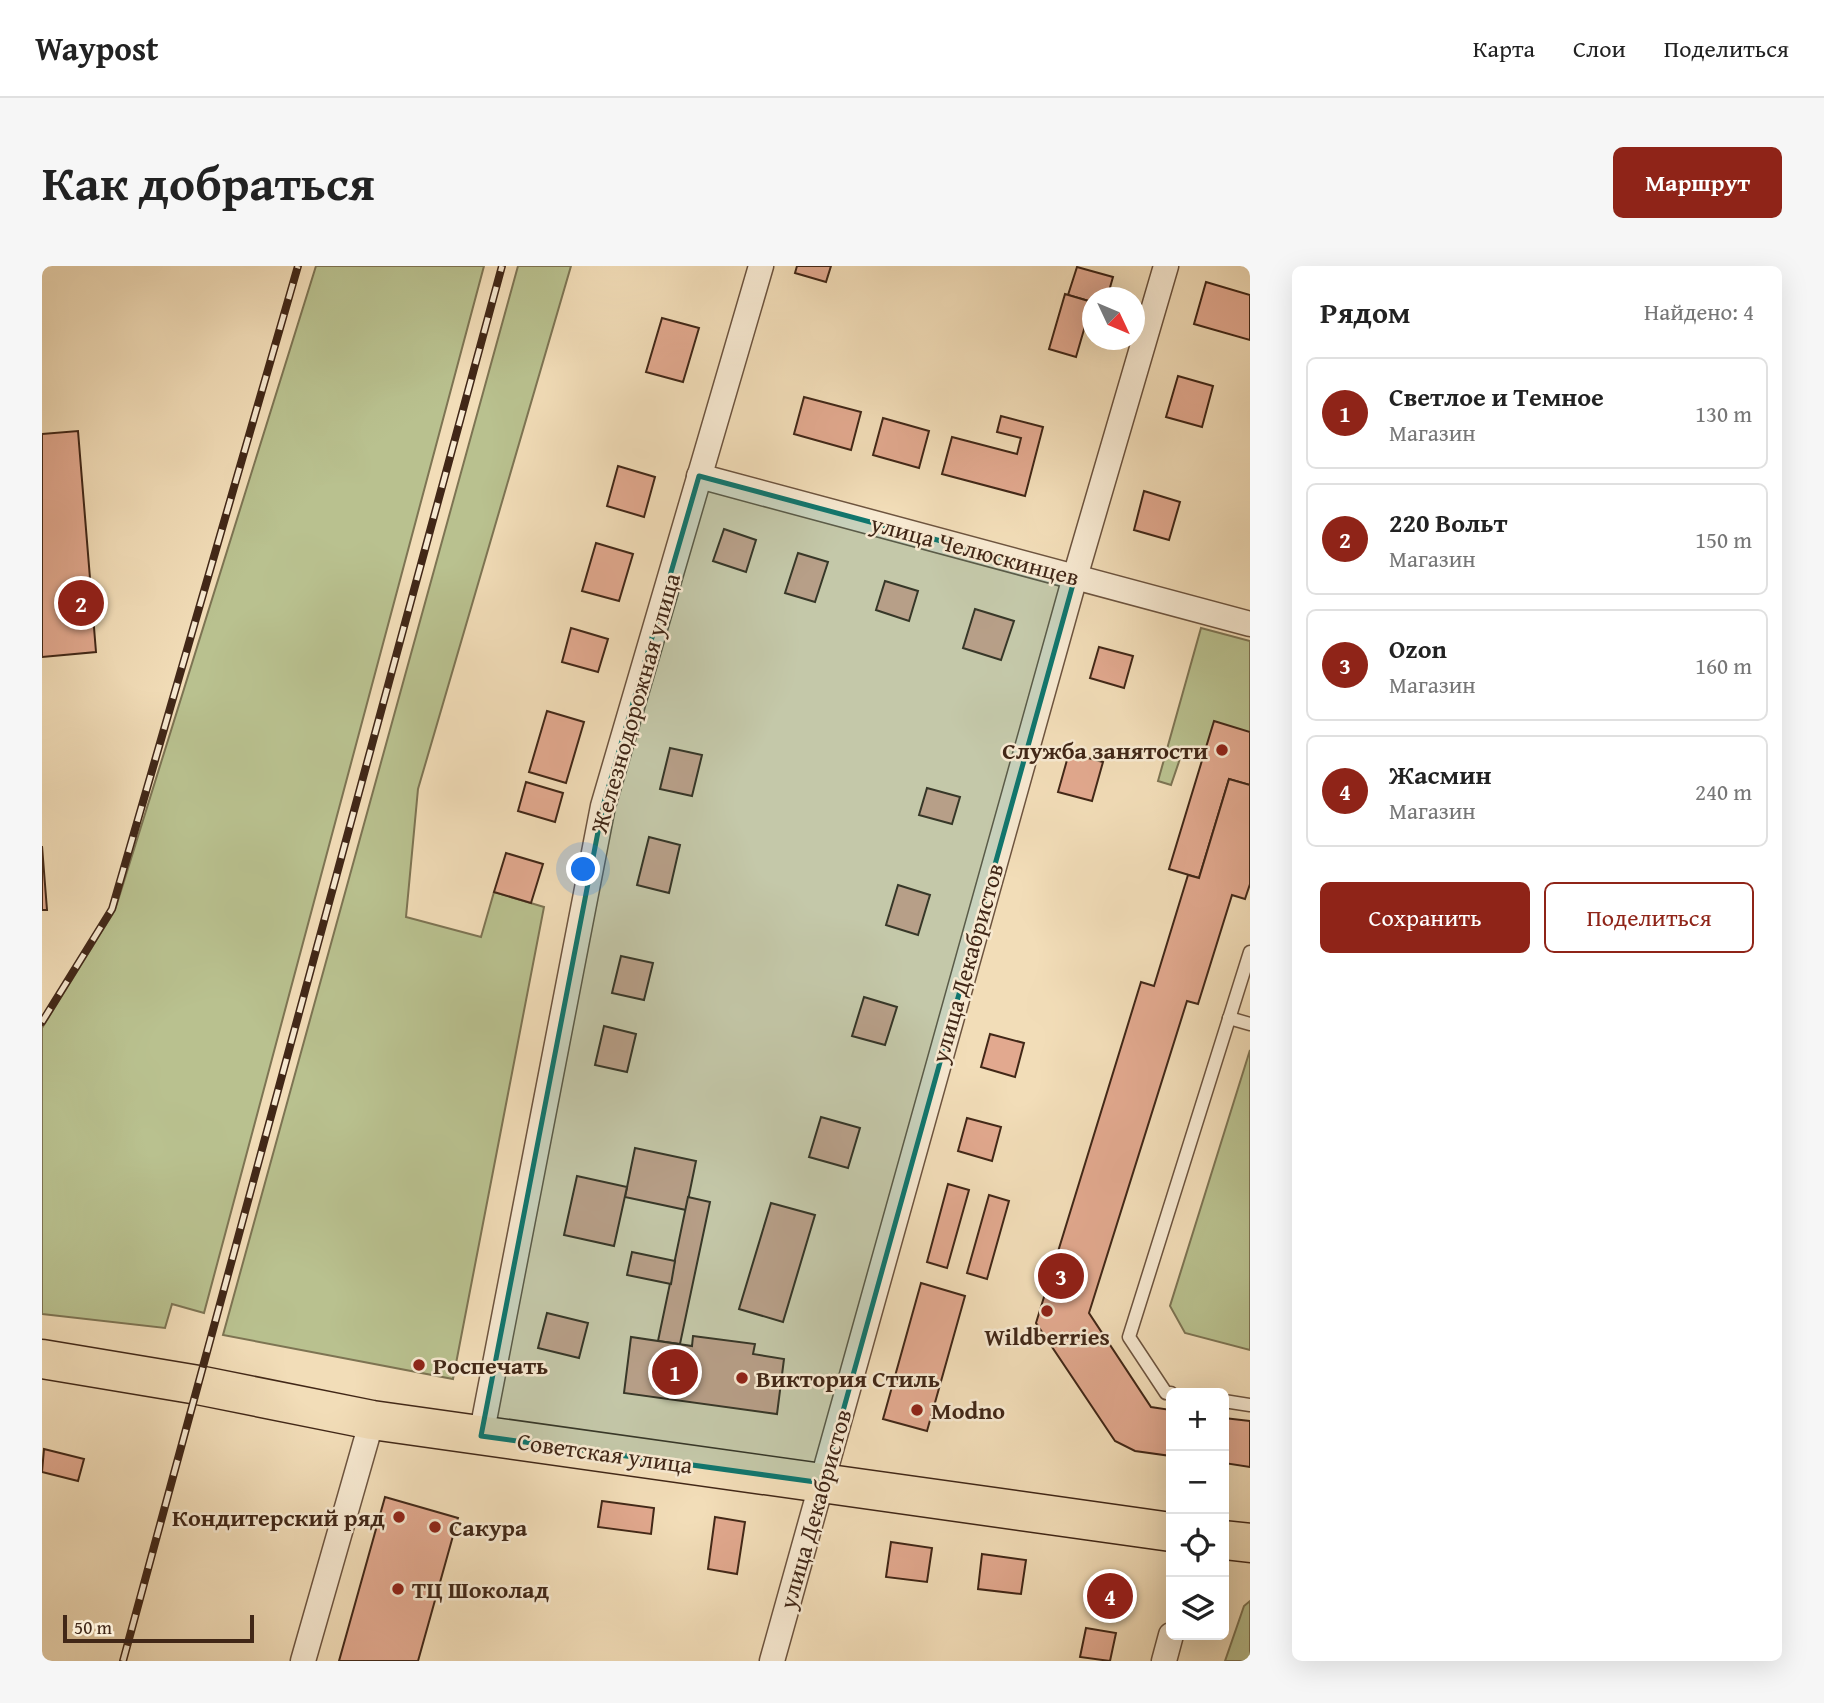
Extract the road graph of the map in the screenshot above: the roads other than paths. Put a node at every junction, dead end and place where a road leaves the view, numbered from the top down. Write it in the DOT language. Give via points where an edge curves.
graph roads {
  1 [pos="761,266"];
  2 [pos="1166,266"];
  3 [pos="699,476"];
  4 [pos="1075,577"];
  5 [pos="1250,624"];
  6 [pos="1250,952"];
  7 [pos="1229,1018"];
  8 [pos="1250,1024"];
  9 [pos="42,1359"];
  10 [pos="1166,1393"];
  11 [pos="1229,1402"];
  12 [pos="1250,1405"];
  13 [pos="372,1420"];
  14 [pos="481,1436"];
  15 [pos="822,1483"];
  16 [pos="1166,1531"];
  17 [pos="1229,1541"];
  18 [pos="1250,1543"];
  19 [pos="1170,1640"];
  20 [pos="303,1661"];
  21 [pos="772,1661"];
  22 [pos="1164,1661"];
  1 -- 3 [label="street, Железнодорожная улица"];
  2 -- 4 [label="street, улица Декабристов"];
  3 -- 4 [label="street, улица Челюскинцев"];
  3 -- 14 [label="street, Железнодорожная улица" via="603,806"];
  4 -- 5 [label="street, улица Челюскинцев"];
  4 -- 15 [label="street, улица Декабристов"];
  6 -- 7 [label="lane"];
  7 -- 8 [label="lane"];
  7 -- 10 [label="lane" via="1129,1337"];
  9 -- 13 [label="main road, Советская улица"];
  11 -- 12 [label="lane"];
  13 -- 14 [label="main road, Советская улица"];
  13 -- 20 [label="street"];
  14 -- 15 [label="main road, Советская улица"];
  15 -- 16 [label="main road, Советская улица"];
  15 -- 21 [label="street, улица Декабристов"];
  17 -- 18 [label="main road"];
  19 -- 22 [label="street"];
}
